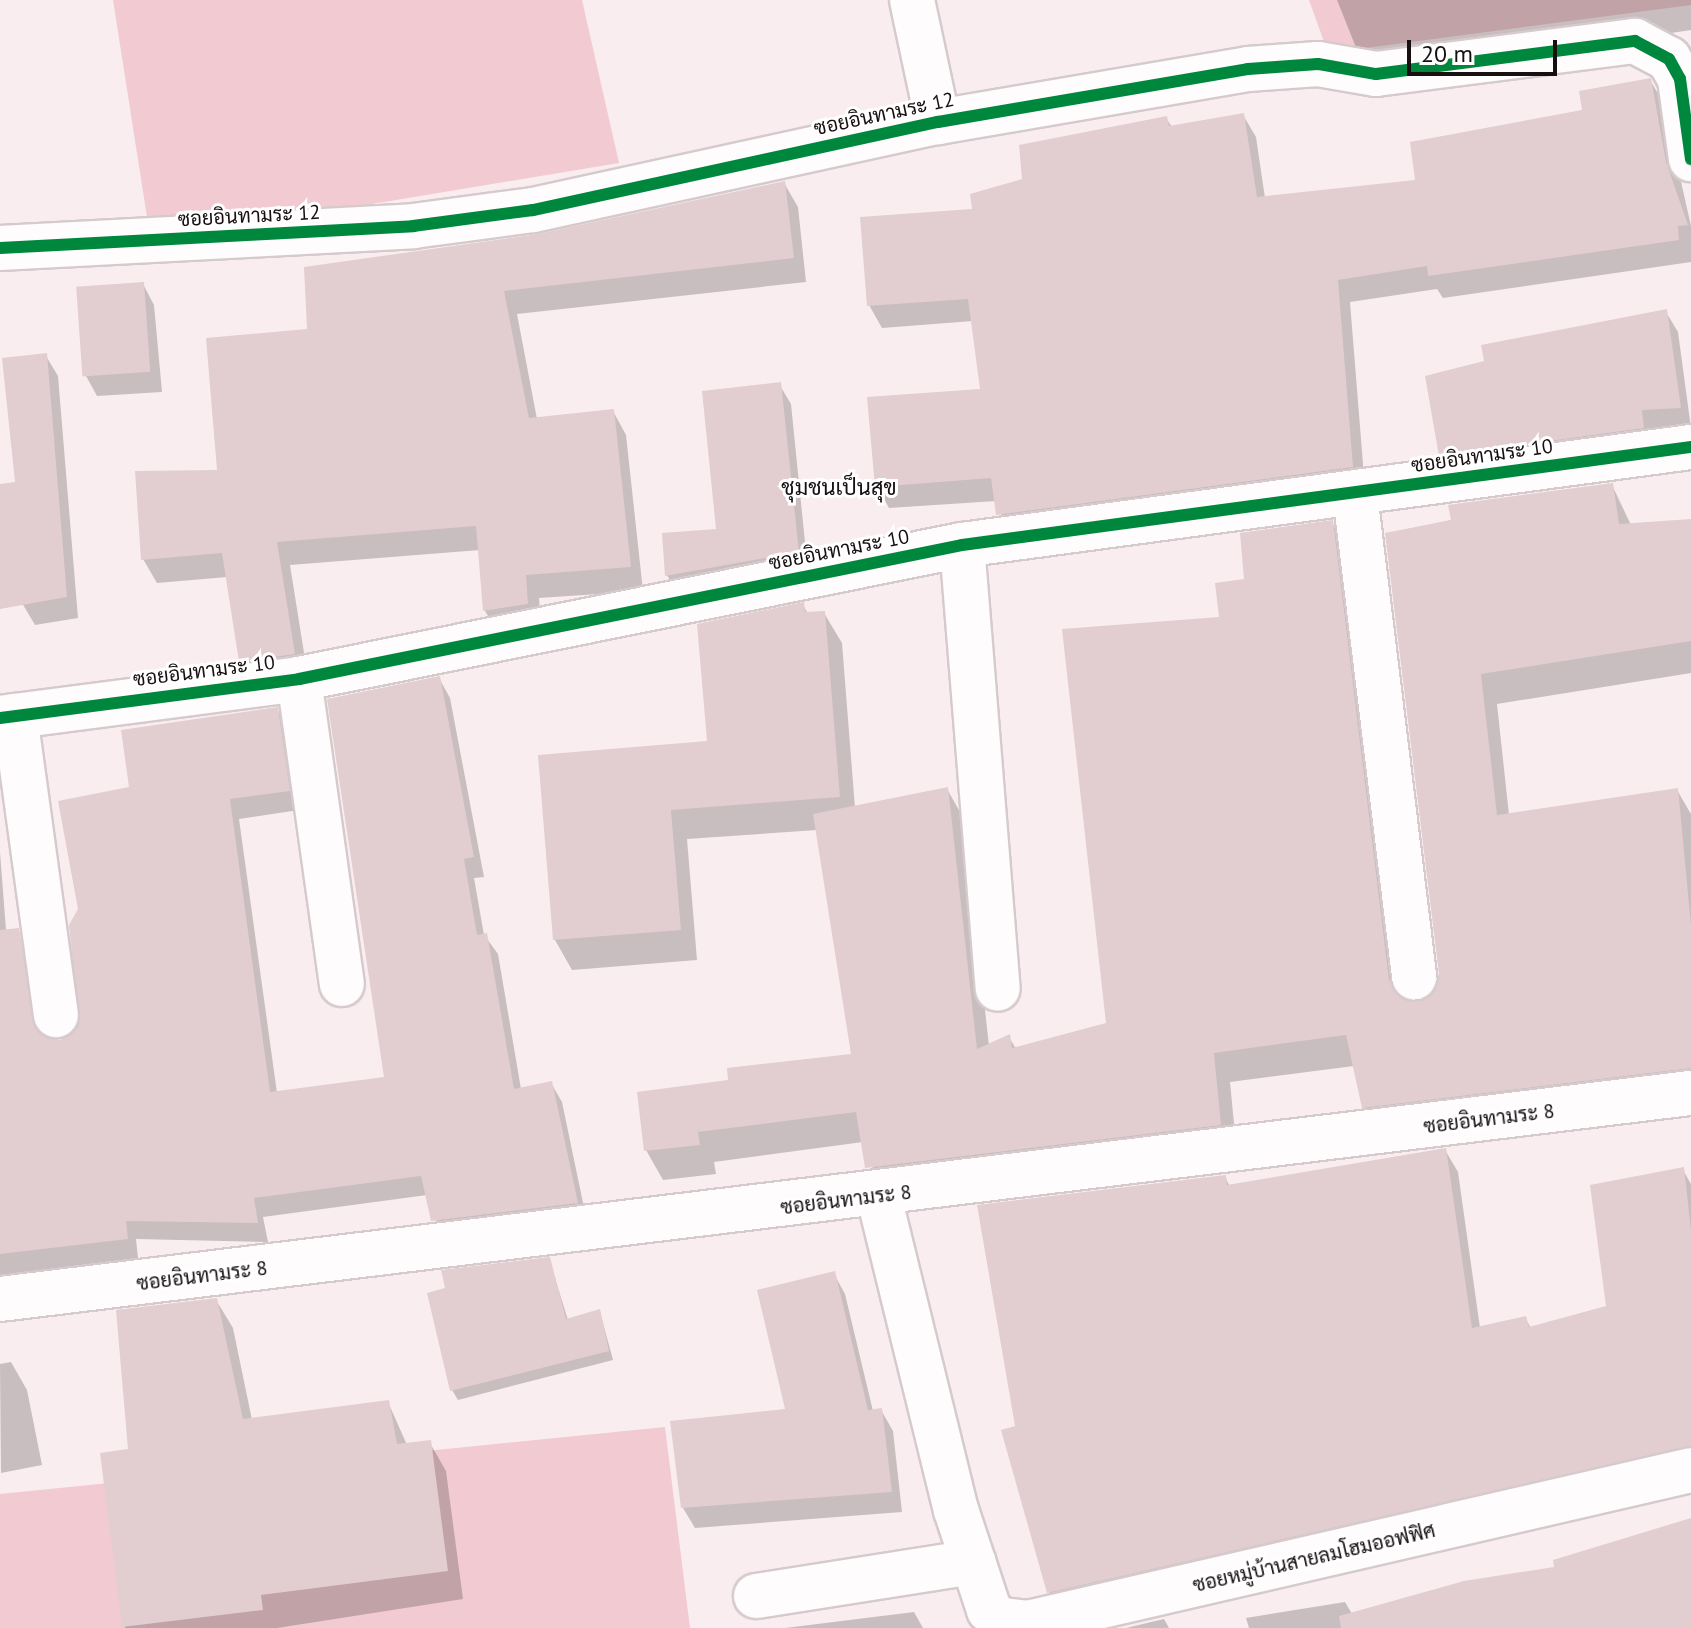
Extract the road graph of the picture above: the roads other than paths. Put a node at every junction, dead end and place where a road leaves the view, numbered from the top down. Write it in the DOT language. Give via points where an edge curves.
graph roads {
  1 [pos="912,0"];
  2 [pos="938,122"];
  3 [pos="1691,159"];
  4 [pos="0,248"];
  5 [pos="1691,447"];
  6 [pos="1355,495"];
  7 [pos="962,545"];
  8 [pos="299,679"];
  9 [pos="8,717"];
  10 [pos="1414,977"];
  11 [pos="342,984"];
  12 [pos="998,989"];
  13 [pos="56,1015"];
  14 [pos="1691,1093"];
  15 [pos="879,1197"];
  16 [pos="0,1299"];
  17 [pos="1691,1470"];
  18 [pos="973,1562"];
  19 [pos="756,1596"];
  1 -- 2 [label="street"];
  2 -- 3 [label="street, ซอยอินทามระ 12" via="1284,64 1376,74 1635,41 1669,59 1680,79"];
  2 -- 4 [label="street, ซอยอินทามระ 12" via="533,210 443,222"];
  5 -- 6 [label="street, ซอยอินทามระ 10"];
  6 -- 7 [label="street, ซอยอินทามระ 10"];
  6 -- 10 [label="street"];
  7 -- 8 [label="street, ซอยอินทามระ 10"];
  7 -- 12 [label="street"];
  8 -- 9 [label="street, ซอยอินทามระ 10"];
  8 -- 11 [label="street"];
  9 -- 13 [label="street"];
  14 -- 15 [label="street, ซอยอินทามระ 8"];
  15 -- 16 [label="street, ซอยอินทามระ 8"];
  15 -- 18 [label="street, ซอยหมู่บ้านสายลมโฮมออฟฟิศ"];
  17 -- 18 [label="street, ซอยหมู่บ้านสายลมโฮมออฟฟิศ" via="1028,1623 989,1610"];
  18 -- 19 [label="street"];
}
